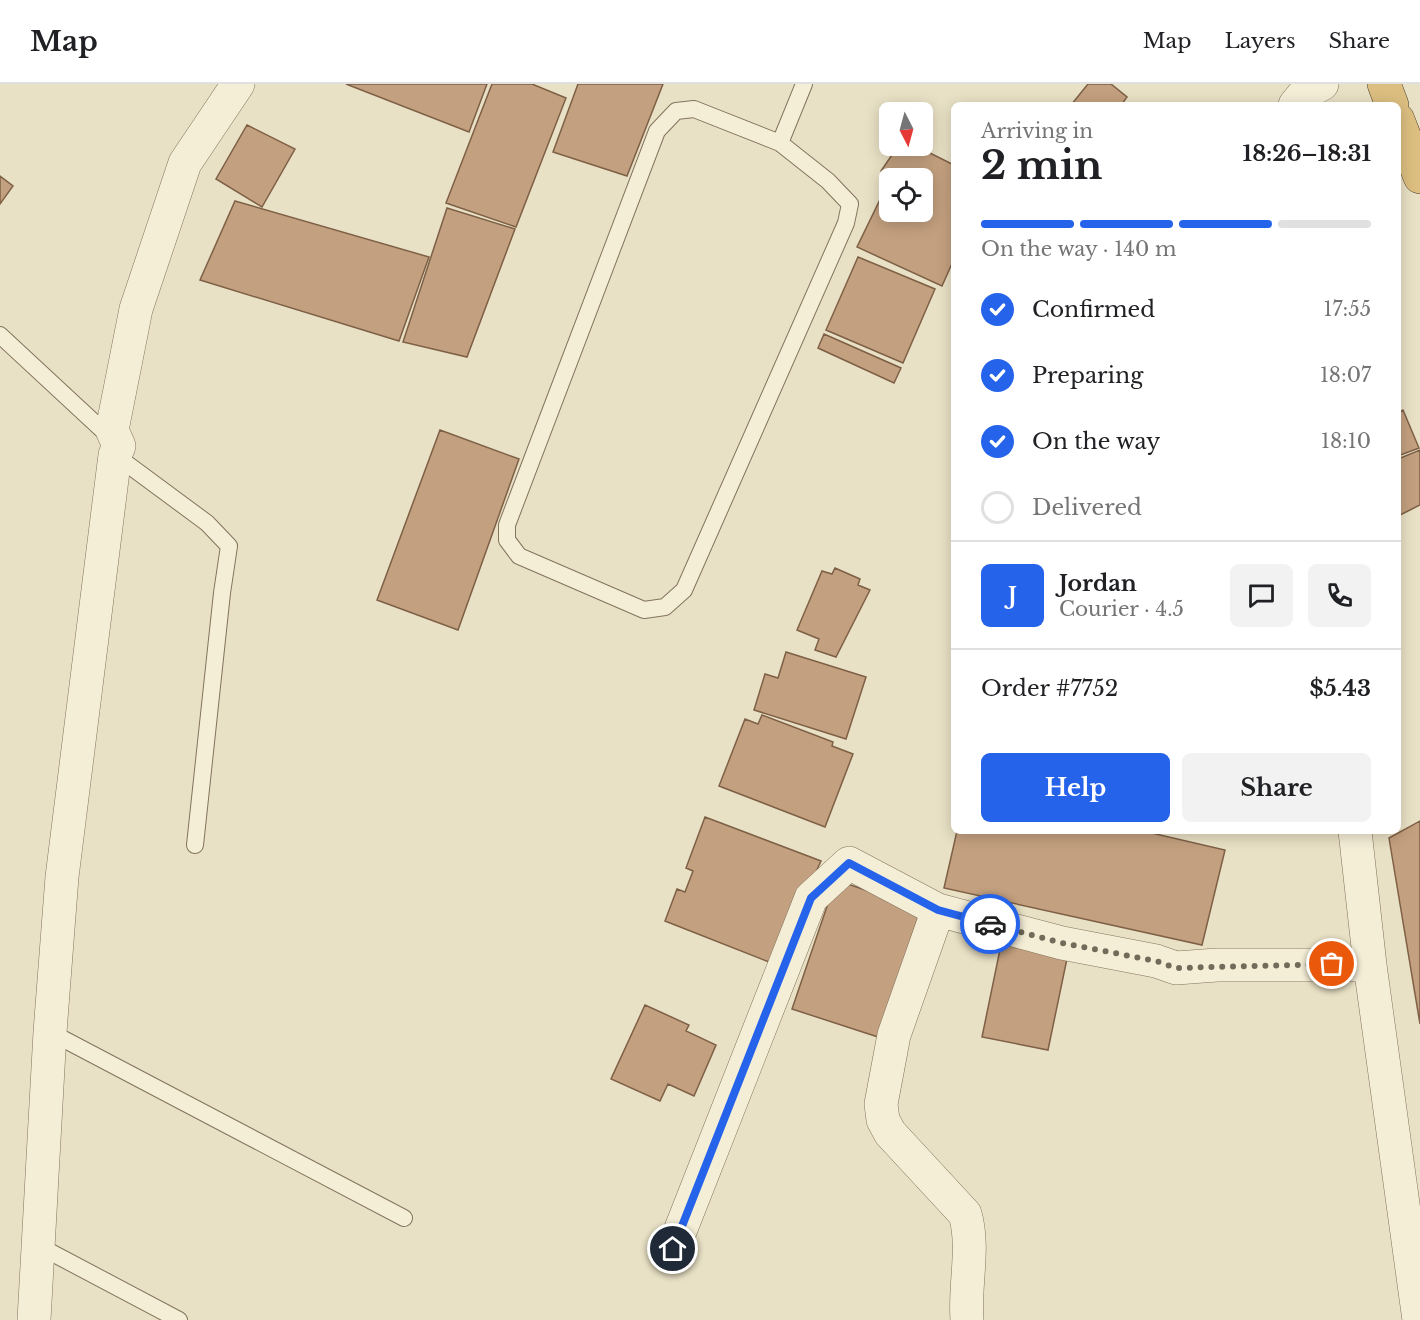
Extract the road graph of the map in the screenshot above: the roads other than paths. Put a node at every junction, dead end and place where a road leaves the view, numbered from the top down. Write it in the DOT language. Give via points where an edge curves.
graph roads {
  1 [pos="238,84"];
  2 [pos="804,84"];
  3 [pos="1322,84"];
  4 [pos="1384,84"];
  5 [pos="1297,102"];
  6 [pos="1391,102"];
  7 [pos="1401,128"];
  8 [pos="780,143"];
  9 [pos="1420,177"];
  10 [pos="0,335"];
  11 [pos="117,450"];
  12 [pos="1355,834"];
  13 [pos="195,845"];
  14 [pos="938,910"];
  15 [pos="1370,965"];
  16 [pos="50,1032"];
  17 [pos="404,1218"];
  18 [pos="39,1246"];
  19 [pos="673,1249"];
  20 [pos="1418,1282"];
  21 [pos="33,1320"];
  22 [pos="179,1320"];
  23 [pos="967,1320"];
  24 [pos="1419,1320"];
  1 -- 11 [label="street" via="185,163 136,309 112,430"];
  2 -- 8 [label="lane"];
  3 -- 5 [label="street"];
  4 -- 6 [label="highway"];
  7 -- 9 [label="highway"];
  8 -- 8 [label="lane" via="694,109 676,111 657,130 507,525 507,540 519,556 644,610 666,607 684,590 846,223 850,204"];
  10 -- 11 [label="lane"];
  11 -- 13 [label="lane" via="207,523 229,546"];
  11 -- 16 [label="street" via="62,877"];
  12 -- 15 [label="street"];
  14 -- 15 [label="street" via="1176,968"];
  14 -- 19 [label="street" via="849,863 811,898"];
  14 -- 23 [label="street" via="894,1035 880,1104 890,1133 965,1214 970,1231"];
  15 -- 20 [label="street"];
  16 -- 17 [label="lane"];
  16 -- 18 [label="street"];
  18 -- 21 [label="street"];
  18 -- 22 [label="lane"];
  20 -- 24 [label="street"];
}
